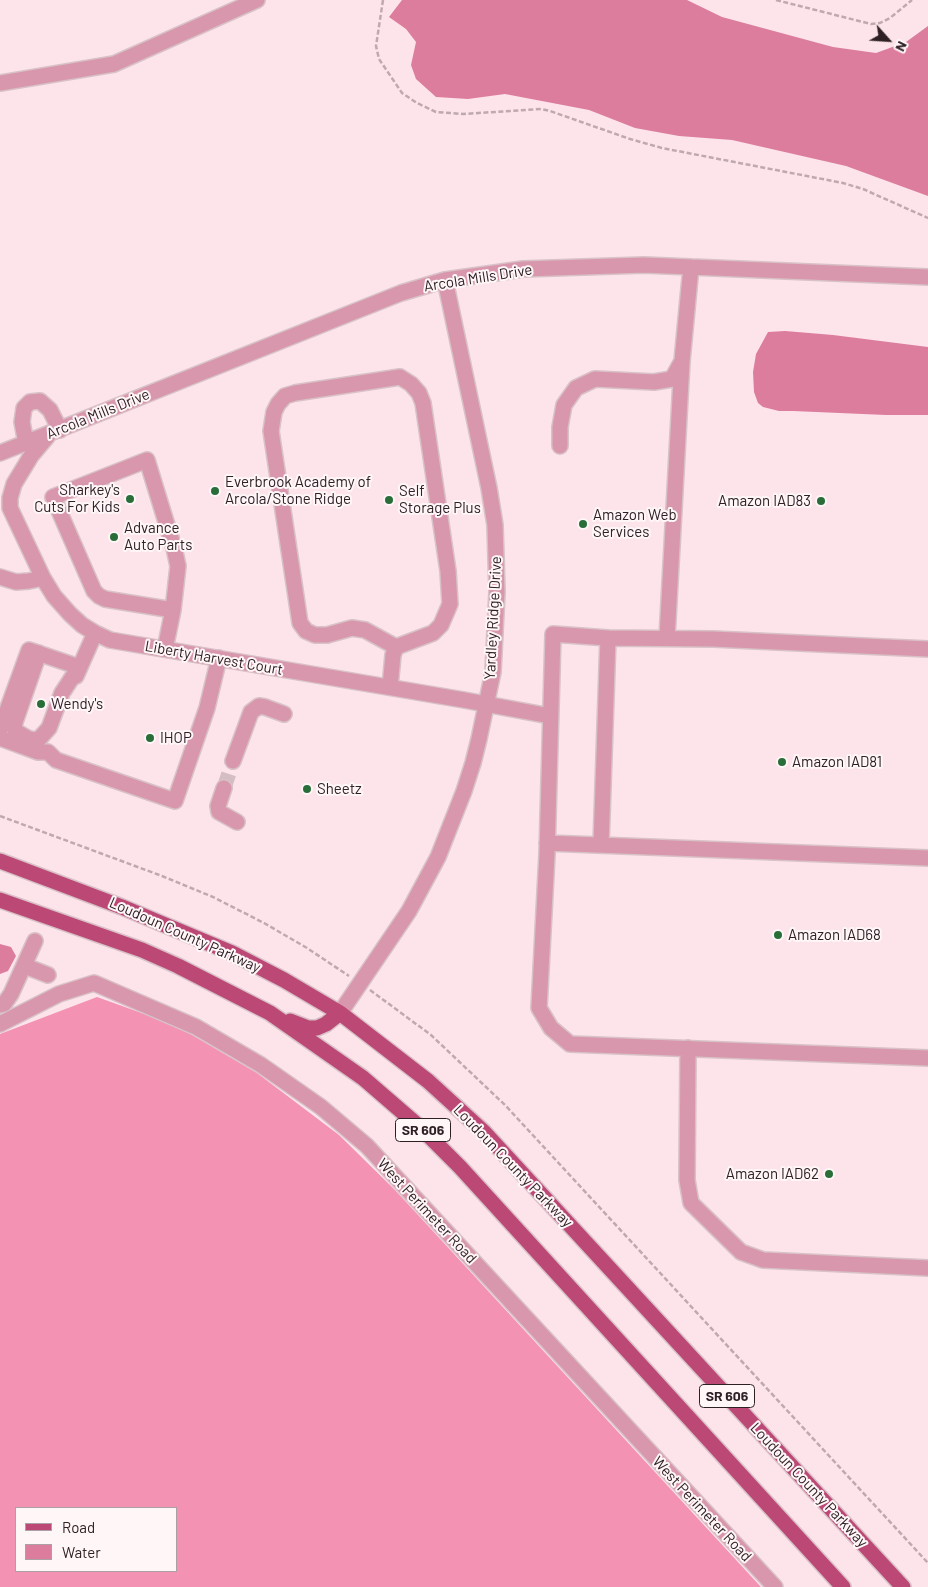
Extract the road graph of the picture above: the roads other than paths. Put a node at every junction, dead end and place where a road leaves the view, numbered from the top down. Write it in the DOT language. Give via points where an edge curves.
graph roads {
  1 [pos="258,0"];
  2 [pos="0,83"];
  3 [pos="691,267"];
  4 [pos="928,277"];
  5 [pos="445,280"];
  6 [pos="682,361"];
  7 [pos="55,432"];
  8 [pos="26,443"];
  9 [pos="560,446"];
  10 [pos="0,453"];
  11 [pos="5,504"];
  12 [pos="0,577"];
  13 [pos="43,578"];
  14 [pos="173,610"];
  15 [pos="95,633"];
  16 [pos="608,638"];
  17 [pos="667,638"];
  18 [pos="396,648"];
  19 [pos="164,649"];
  20 [pos="928,649"];
  21 [pos="39,653"];
  22 [pos="219,658"];
  23 [pos="79,667"];
  24 [pos="390,687"];
  25 [pos="487,704"];
  26 [pos="284,714"];
  27 [pos="550,716"];
  28 [pos="0,730"];
  29 [pos="0,738"];
  30 [pos="48,752"];
  31 [pos="233,762"];
  32 [pos="224,788"];
  33 [pos="237,822"];
  34 [pos="547,843"];
  35 [pos="601,845"];
  36 [pos="928,858"];
  37 [pos="0,862"];
  38 [pos="0,900"];
  39 [pos="35,941"];
  40 [pos="25,966"];
  41 [pos="48,975"];
  42 [pos="0,1005"];
  43 [pos="270,1013"];
  44 [pos="340,1014"];
  45 [pos="0,1024"];
  46 [pos="688,1048"];
  47 [pos="928,1058"];
  48 [pos="928,1268"];
  49 [pos="775,1587"];
  50 [pos="843,1587"];
  51 [pos="903,1587"];
  1 -- 2 [label="street" via="114,64"];
  3 -- 4 [label="street, Arcola Mills Drive"];
  3 -- 5 [label="street, Arcola Mills Drive" via="524,268"];
  3 -- 6 [label="street"];
  5 -- 7 [label="street, Arcola Mills Drive" via="400,294"];
  5 -- 25 [label="street, Yardley Ridge Drive" via="495,525 496,638"];
  6 -- 9 [label="street" via="672,378 654,382 595,379 576,388 564,405"];
  6 -- 17 [label="street"];
  7 -- 8 [label="street, Arcola Mills Drive"];
  7 -- 8 [label="street" via="50,410 40,401 30,402 24,408 22,422"];
  7 -- 11 [label="street" via="31,456"];
  8 -- 10 [label="street, Arcola Mills Drive"];
  11 -- 13 [label="street, Liberty Harvest Court"];
  12 -- 13 [label="street" via="16,582"];
  13 -- 15 [label="street, Liberty Harvest Court" via="70,614"];
  14 -- 14 [label="street" via="178,566 146,460 53,497 99,596"];
  14 -- 19 [label="street"];
  15 -- 19 [label="street, Liberty Harvest Court" via="110,640"];
  15 -- 23 [label="street"];
  16 -- 17 [label="street"];
  16 -- 27 [label="street" via="553,634"];
  16 -- 35 [label="street"];
  17 -- 20 [label="street"];
  18 -- 18 [label="street" via="433,633 441,625 450,604 423,402 411,384 400,377 285,396 274,412 271,431 300,623 315,635 352,628 366,630"];
  18 -- 24 [label="street"];
  19 -- 22 [label="street, Liberty Harvest Court"];
  21 -- 23 [label="street"];
  21 -- 23 [label="street" via="14,728 29,740 40,738 49,728 62,693"];
  21 -- 28 [label="street" via="29,650"];
  22 -- 24 [label="street, Liberty Harvest Court"];
  22 -- 30 [label="street" via="207,708 175,800 56,760"];
  23 -- 30 [label="street"];
  24 -- 25 [label="street, Liberty Harvest Court"];
  25 -- 27 [label="street, Liberty Harvest Court"];
  25 -- 44 [label="street, Yardley Ridge Drive" via="464,791 438,857 398,929"];
  26 -- 31 [label="street" via="258,706 252,712"];
  27 -- 34 [label="street"];
  29 -- 30 [label="street" via="38,752"];
  32 -- 33 [label="street" via="219,812"];
  34 -- 35 [label="street"];
  34 -- 46 [label="street" via="539,1008 551,1028 570,1044"];
  35 -- 36 [label="street"];
  37 -- 44 [label="main road, Loudoun County Parkway / SR 606" via="122,907 232,953"];
  38 -- 43 [label="main road, Loudoun County Parkway / SR 606" via="142,950"];
  39 -- 40 [label="street"];
  40 -- 41 [label="street"];
  40 -- 42 [label="street" via="11,994"];
  43 -- 44 [label="main road" via="308,1028 326,1024"];
  43 -- 50 [label="main road, Loudoun County Parkway / SR 606" via="363,1078 460,1167"];
  44 -- 51 [label="main road, Loudoun County Parkway / SR 606" via="428,1081 484,1132"];
  45 -- 49 [label="street, West Perimeter Road" via="59,994 94,983 196,1027 261,1065 320,1107 367,1146"];
  46 -- 47 [label="street"];
  46 -- 48 [label="street" via="687,1180 692,1203 741,1252 763,1260"];
}
